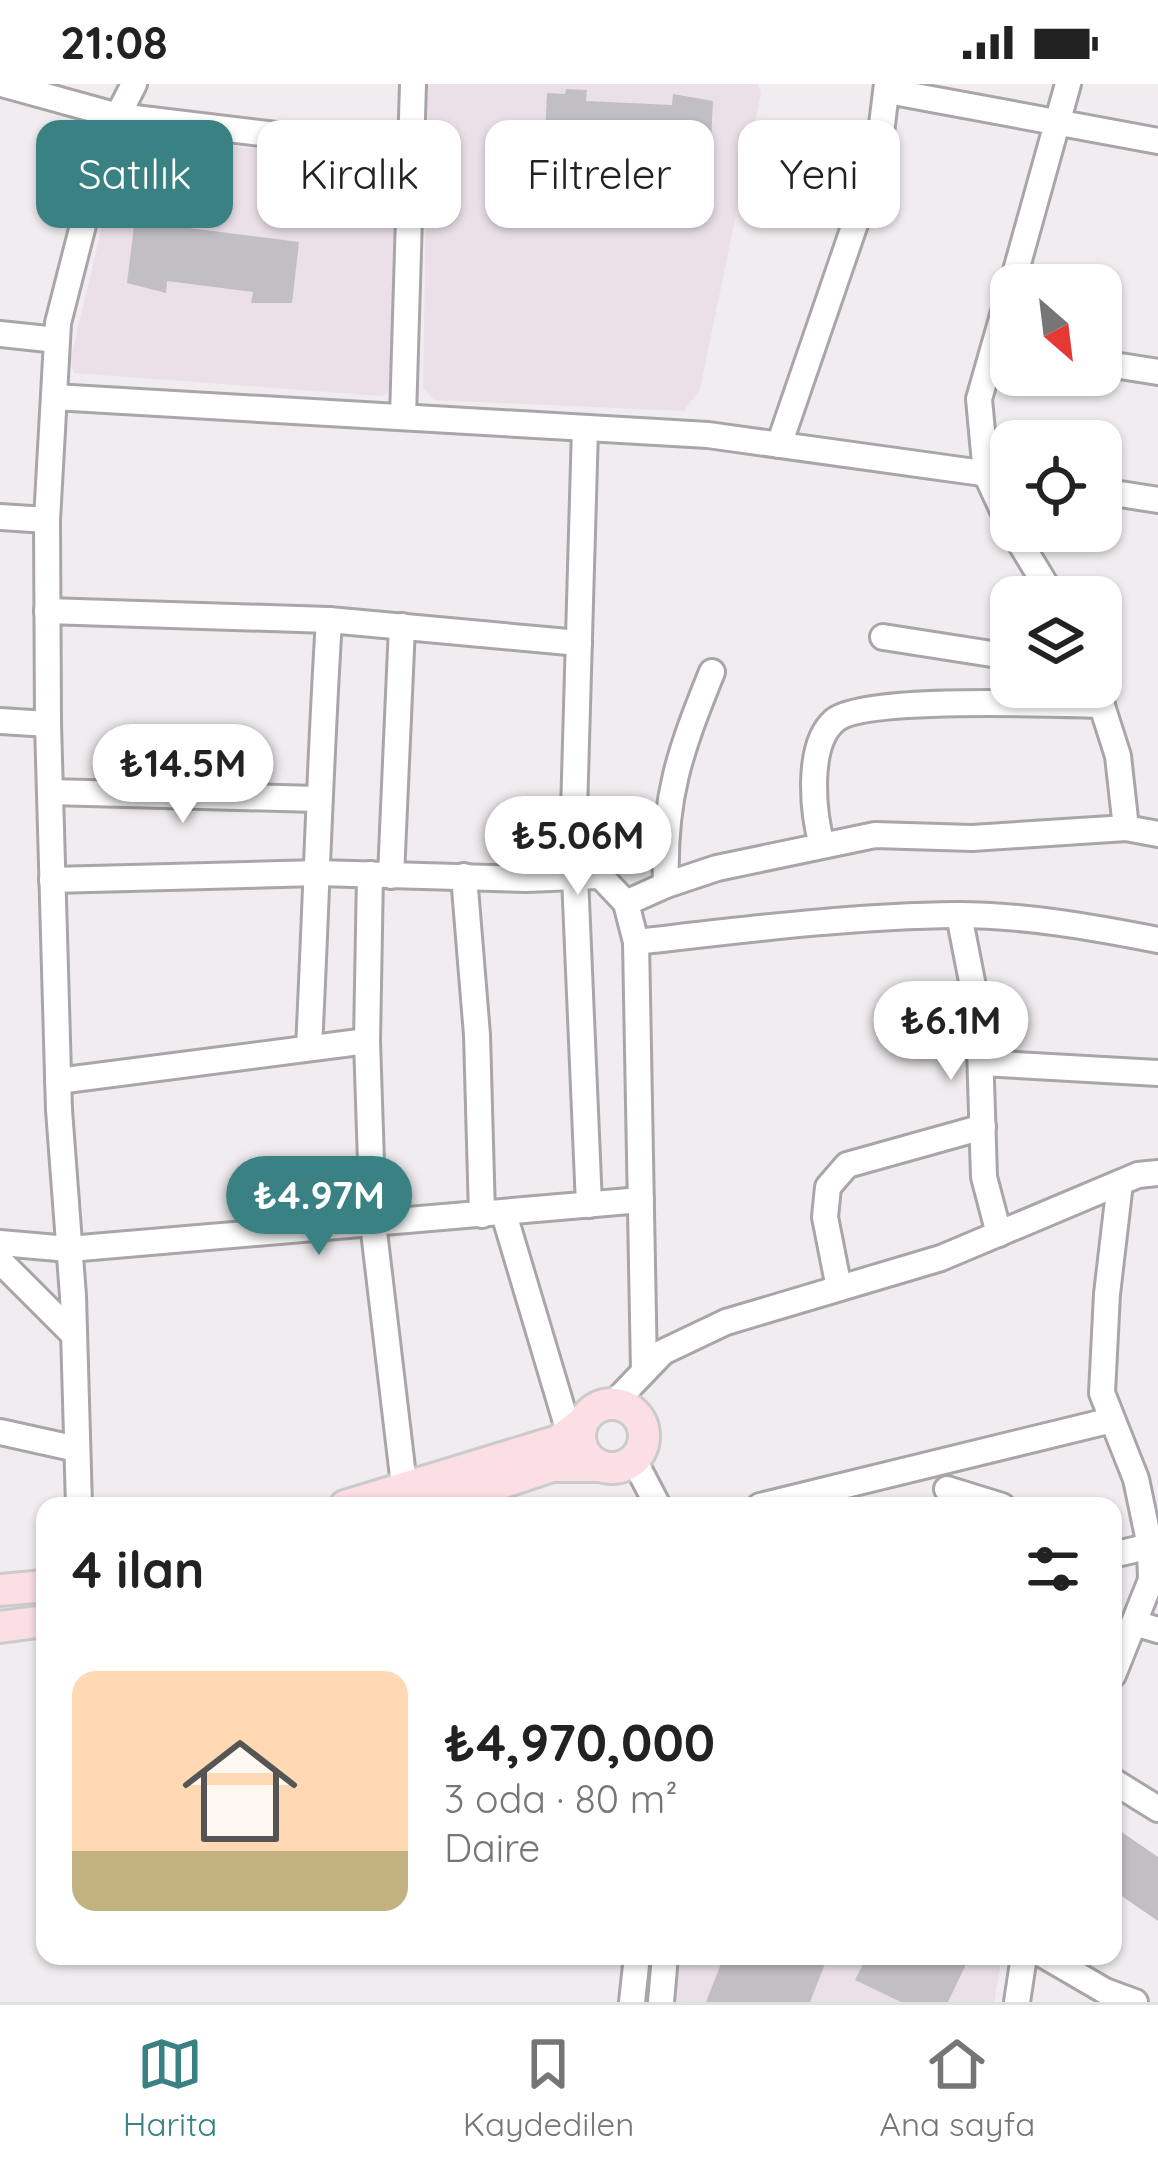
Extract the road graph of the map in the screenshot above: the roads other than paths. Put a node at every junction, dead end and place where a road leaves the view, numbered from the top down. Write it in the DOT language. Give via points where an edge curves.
graph roads {
  1 [pos="2,84"];
  2 [pos="134,84"];
  3 [pos="413,84"];
  4 [pos="1068,84"];
  5 [pos="887,88"];
  6 [pos="118,116"];
  7 [pos="412,120"];
  8 [pos="1060,121"];
  9 [pos="257,133"];
  10 [pos="1158,141"];
  11 [pos="409,228"];
  12 [pos="1018,264"];
  13 [pos="0,334"];
  14 [pos="57,340"];
  15 [pos="1122,366"];
  16 [pos="1158,372"];
  17 [pos="990,373"];
  18 [pos="54,397"];
  19 [pos="404,417"];
  20 [pos="585,428"];
  21 [pos="990,443"];
  22 [pos="779,445"];
  23 [pos="990,474"];
  24 [pos="1122,494"];
  25 [pos="1158,500"];
  26 [pos="0,517"];
  27 [pos="47,520"];
  28 [pos="47,611"];
  29 [pos="329,620"];
  30 [pos="402,626"];
  31 [pos="883,638"];
  32 [pos="579,644"];
  33 [pos="990,654"];
  34 [pos="712,672"];
  35 [pos="990,702"];
  36 [pos="1103,708"];
  37 [pos="0,722"];
  38 [pos="48,724"];
  39 [pos="50,793"];
  40 [pos="317,799"];
  41 [pos="1126,828"];
  42 [pos="1158,834"];
  43 [pos="822,845"];
  44 [pos="318,873"];
  45 [pos="380,875"];
  46 [pos="464,875"];
  47 [pos="587,876"];
  48 [pos="52,880"];
  49 [pos="666,885"];
  50 [pos="626,903"];
  51 [pos="959,915"];
  52 [pos="1158,940"];
  53 [pos="636,943"];
  54 [pos="367,1041"];
  55 [pos="309,1048"];
  56 [pos="981,1063"];
  57 [pos="1158,1073"];
  58 [pos="58,1081"];
  59 [pos="983,1127"];
  60 [pos="1158,1173"];
  61 [pos="1120,1183"];
  62 [pos="641,1200"];
  63 [pos="589,1205"];
  64 [pos="493,1215"];
  65 [pos="374,1223"];
  66 [pos="1000,1234"];
  67 [pos="0,1243"];
  68 [pos="69,1249"];
  69 [pos="0,1262"];
  70 [pos="838,1288"];
  71 [pos="74,1336"];
  72 [pos="644,1371"];
  73 [pos="613,1403"];
  74 [pos="1112,1420"];
  75 [pos="576,1428"];
  76 [pos="0,1432"];
  77 [pos="77,1449"];
  78 [pos="957,1458"];
  79 [pos="634,1460"];
  80 [pos="598,1466"];
  81 [pos="404,1485"];
  82 [pos="79,1497"];
  83 [pos="370,1497"];
  84 [pos="459,1497"];
  85 [pos="653,1497"];
  86 [pos="797,1497"];
  87 [pos="945,1497"];
  88 [pos="1150,1546"];
  89 [pos="1122,1552"];
  90 [pos="36,1587"];
  91 [pos="0,1590"];
  92 [pos="36,1623"];
  93 [pos="1146,1626"];
  94 [pos="0,1627"];
  95 [pos="1122,1662"];
  96 [pos="1122,1786"];
  97 [pos="1158,1809"];
  98 [pos="636,1965"];
  99 [pos="664,1965"];
  100 [pos="1023,1965"];
  101 [pos="1061,1965"];
  102 [pos="632,2002"];
  103 [pos="661,2002"];
  104 [pos="1017,2002"];
  105 [pos="1135,2002"];
  1 -- 6 [label="street"];
  2 -- 6 [label="street"];
  3 -- 7 [label="street"];
  4 -- 8 [label="street"];
  5 -- 8 [label="street"];
  5 -- 22 [label="street" via="878,157"];
  6 -- 9 [label="street"];
  6 -- 14 [label="street" via="104,143"];
  8 -- 10 [label="street"];
  8 -- 12 [label="street"];
  11 -- 19 [label="street"];
  13 -- 14 [label="street"];
  14 -- 18 [label="street"];
  15 -- 16 [label="street"];
  17 -- 21 [label="street" via="979,399"];
  18 -- 19 [label="street"];
  18 -- 27 [label="street"];
  19 -- 20 [label="street"];
  20 -- 22 [label="street"];
  20 -- 32 [label="street"];
  22 -- 23 [label="street"];
  24 -- 25 [label="street"];
  26 -- 27 [label="street"];
  27 -- 28 [label="street"];
  28 -- 29 [label="street"];
  28 -- 38 [label="street"];
  29 -- 30 [label="street"];
  29 -- 40 [label="street"];
  30 -- 32 [label="street"];
  30 -- 45 [label="street"];
  31 -- 33 [label="street"];
  32 -- 47 [label="street" via="573,847"];
  34 -- 49 [label="street" via="680,752 664,831"];
  35 -- 43 [label="street" via="836,718 815,768"];
  36 -- 41 [label="street"];
  37 -- 38 [label="street"];
  38 -- 39 [label="street"];
  39 -- 40 [label="street"];
  39 -- 48 [label="street"];
  40 -- 44 [label="street"];
  41 -- 42 [label="street"];
  41 -- 43 [label="street" via="875,836"];
  43 -- 49 [label="street"];
  44 -- 45 [label="street"];
  44 -- 48 [label="street"];
  44 -- 55 [label="street"];
  45 -- 46 [label="street"];
  45 -- 54 [label="street"];
  46 -- 47 [label="street"];
  46 -- 64 [label="street"];
  47 -- 50 [label="street"];
  47 -- 63 [label="street"];
  48 -- 58 [label="street"];
  49 -- 50 [label="street"];
  50 -- 53 [label="street"];
  51 -- 52 [label="street" via="1079,924"];
  51 -- 53 [label="street"];
  51 -- 56 [label="street"];
  53 -- 62 [label="street"];
  54 -- 55 [label="street"];
  54 -- 65 [label="street"];
  55 -- 58 [label="street"];
  56 -- 57 [label="street"];
  56 -- 59 [label="street"];
  58 -- 68 [label="street"];
  59 -- 66 [label="street" via="984,1177"];
  59 -- 70 [label="street" via="848,1165 828,1187"];
  60 -- 61 [label="street"];
  61 -- 66 [label="street"];
  61 -- 74 [label="street" via="1102,1371"];
  62 -- 63 [label="street"];
  62 -- 72 [label="street"];
  63 -- 64 [label="street"];
  64 -- 65 [label="street"];
  64 -- 75 [label="street"];
  65 -- 68 [label="street"];
  65 -- 81 [label="street"];
  66 -- 70 [label="street"];
  67 -- 68 [label="street"];
  68 -- 71 [label="street"];
  69 -- 71 [label="street"];
  70 -- 72 [label="street" via="726,1322 663,1352"];
  71 -- 77 [label="street"];
  72 -- 73 [label="street"];
  73 -- 75 [label="main road"];
  73 -- 79 [label="main road" via="643,1425"];
  74 -- 78 [label="street"];
  74 -- 88 [label="street"];
  75 -- 80 [label="main road"];
  75 -- 81 [label="main road" via="558,1441"];
  76 -- 77 [label="street"];
  77 -- 82 [label="street"];
  78 -- 86 [label="street"];
  78 -- 87 [label="street"];
  79 -- 80 [label="main road"];
  79 -- 85 [label="street"];
  80 -- 84 [label="main road" via="552,1466"];
  81 -- 83 [label="main road"];
  88 -- 89 [label="street"];
  88 -- 93 [label="street"];
  90 -- 91 [label="main road"];
  92 -- 94 [label="main road"];
  93 -- 95 [label="street"];
  96 -- 97 [label="street"];
  98 -- 102 [label="street"];
  99 -- 103 [label="street"];
  100 -- 104 [label="street"];
  101 -- 105 [label="street"];
}
